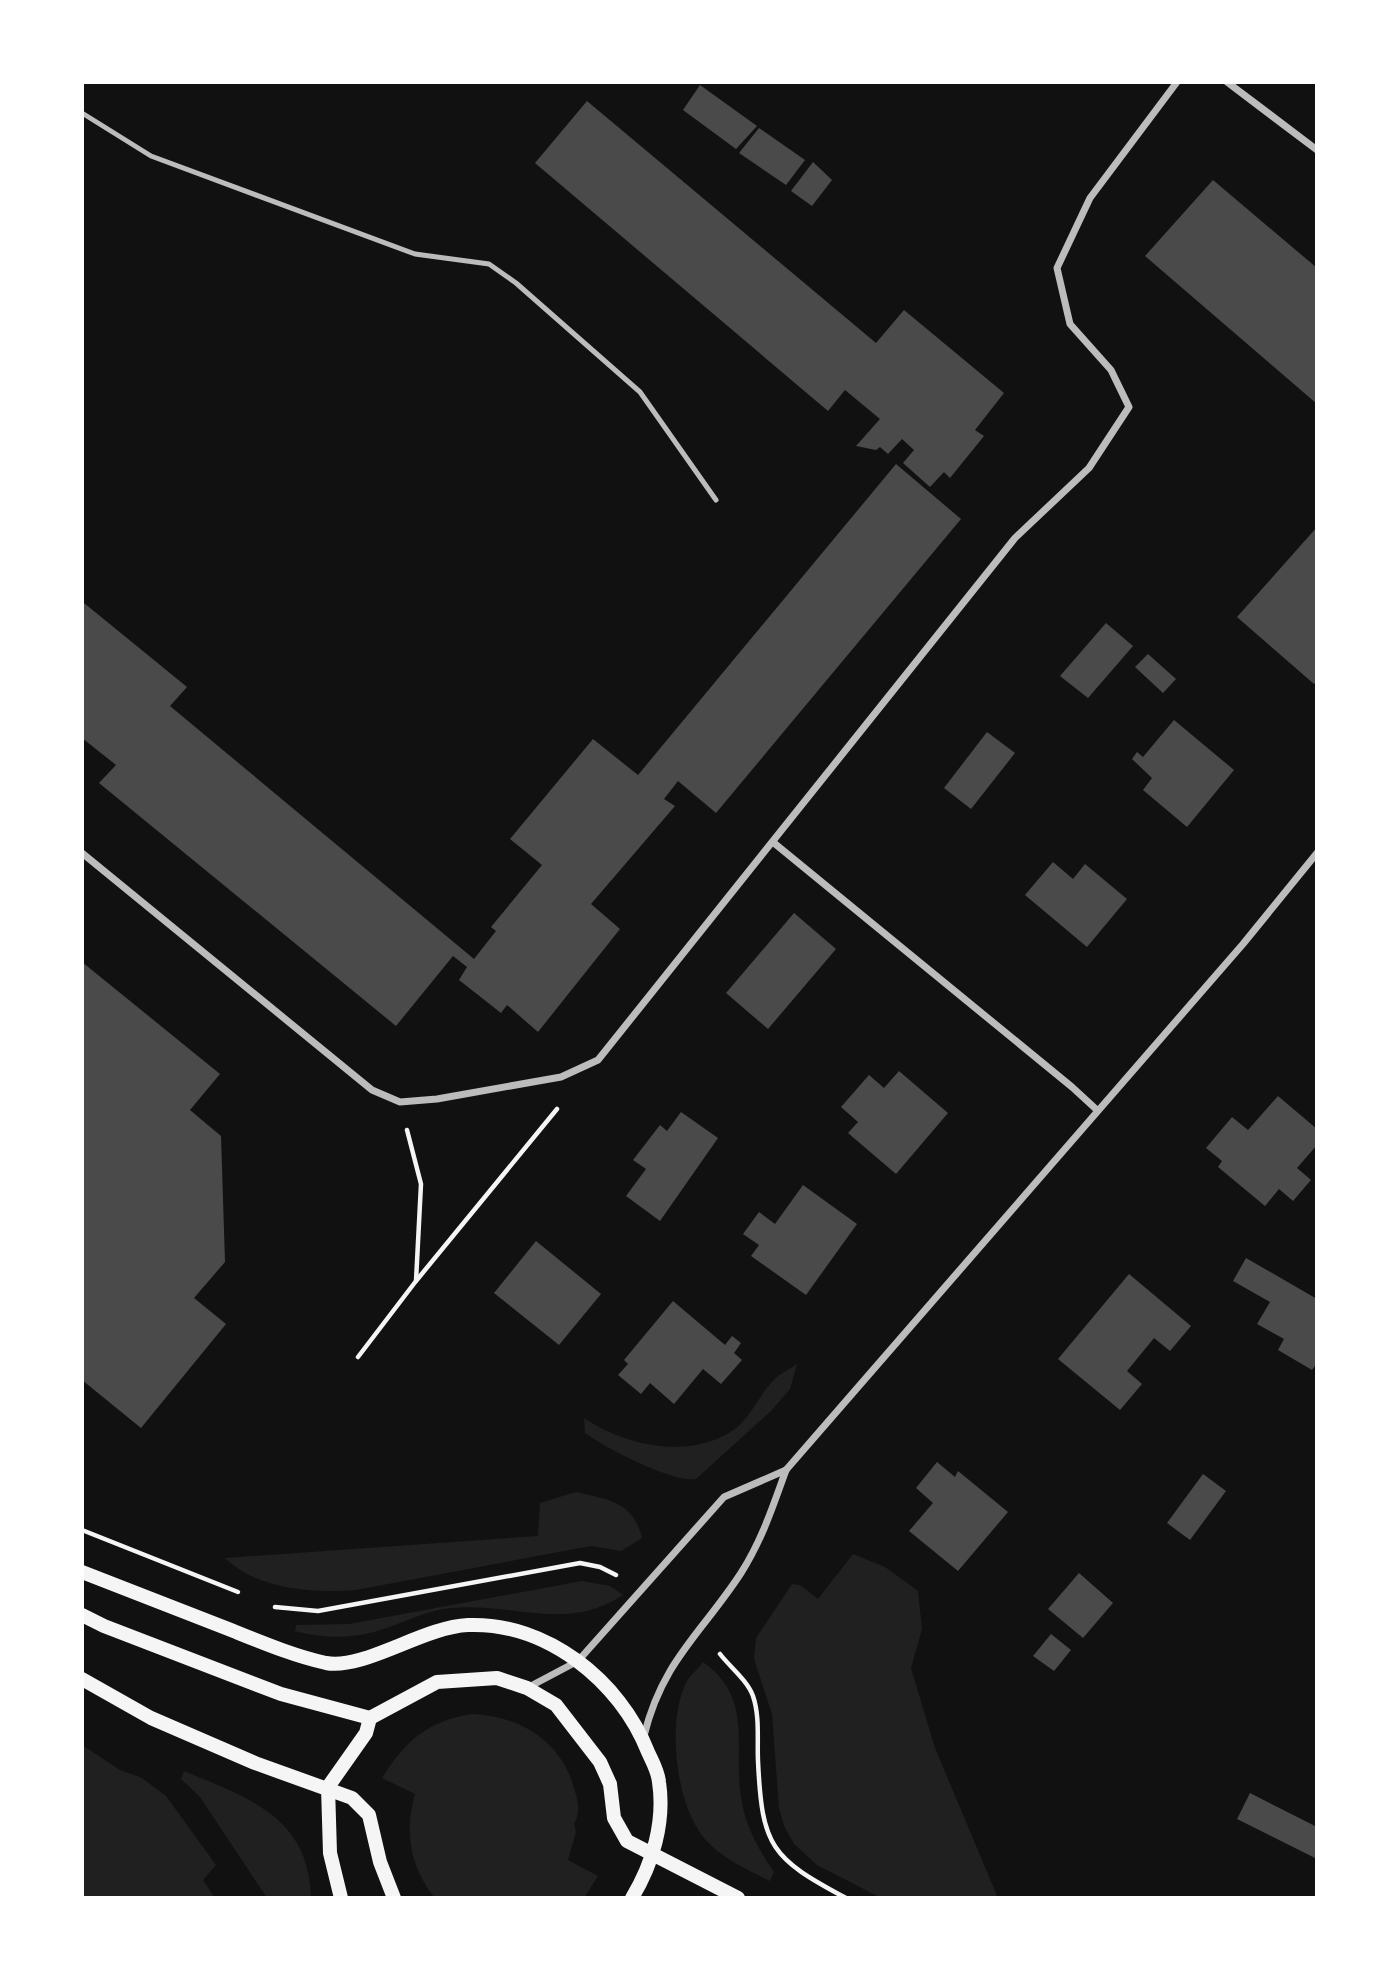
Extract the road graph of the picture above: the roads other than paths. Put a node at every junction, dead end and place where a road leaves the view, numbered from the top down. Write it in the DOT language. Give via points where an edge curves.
graph roads {
  1 [pos="1177,82"];
  2 [pos="1227,82"];
  3 [pos="82,113"];
  4 [pos="1317,150"];
  5 [pos="716,500"];
  6 [pos="774,843"];
  7 [pos="82,853"];
  8 [pos="1317,853"];
  9 [pos="1097,1111"];
  10 [pos="786,1469"];
  11 [pos="82,1572"];
  12 [pos="82,1615"];
  13 [pos="578,1661"];
  14 [pos="82,1679"];
  15 [pos="527,1688"];
  16 [pos="370,1718"];
  17 [pos="643,1739"];
  18 [pos="328,1787"];
  19 [pos="654,1853"];
  20 [pos="341,1898"];
  21 [pos="394,1898"];
  22 [pos="632,1898"];
  23 [pos="738,1898"];
  1 -- 6 [label="street" via="1090,198 1057,268 1070,324 1111,370 1129,407 1089,468 1014,538"];
  2 -- 4 [label="street"];
  3 -- 5 [label="lane" via="151,156 415,254 489,264 640,392"];
  6 -- 7 [label="street" via="597,1060 561,1077 400,1102 372,1090"];
  6 -- 9 [label="street"];
  8 -- 9 [label="street"];
  9 -- 10 [label="street"];
  10 -- 13 [label="street" via="724,1497"];
  10 -- 17 [label="street" via="764,1533 741,1574 671,1665 651,1705"];
  11 -- 13 [label="main road" via="329,1664 359,1660 413,1637 467,1625 522,1634 552,1644"];
  12 -- 16 [label="main road" via="281,1694"];
  13 -- 15 [label="street"];
  13 -- 17 [label="main road" via="613,1694"];
  14 -- 18 [label="main road" via="151,1718 255,1763"];
  15 -- 16 [label="main road" via="497,1678 436,1682"];
  15 -- 19 [label="main road" via="556,1705 581,1735 610,1784 614,1818 627,1840"];
  16 -- 18 [label="main road" via="366,1733"];
  17 -- 19 [label="main road" via="659,1778 661,1810"];
  18 -- 20 [label="main road" via="330,1853"];
  18 -- 21 [label="main road" via="352,1798 369,1815"];
  19 -- 22 [label="main road"];
  19 -- 23 [label="main road"];
}
